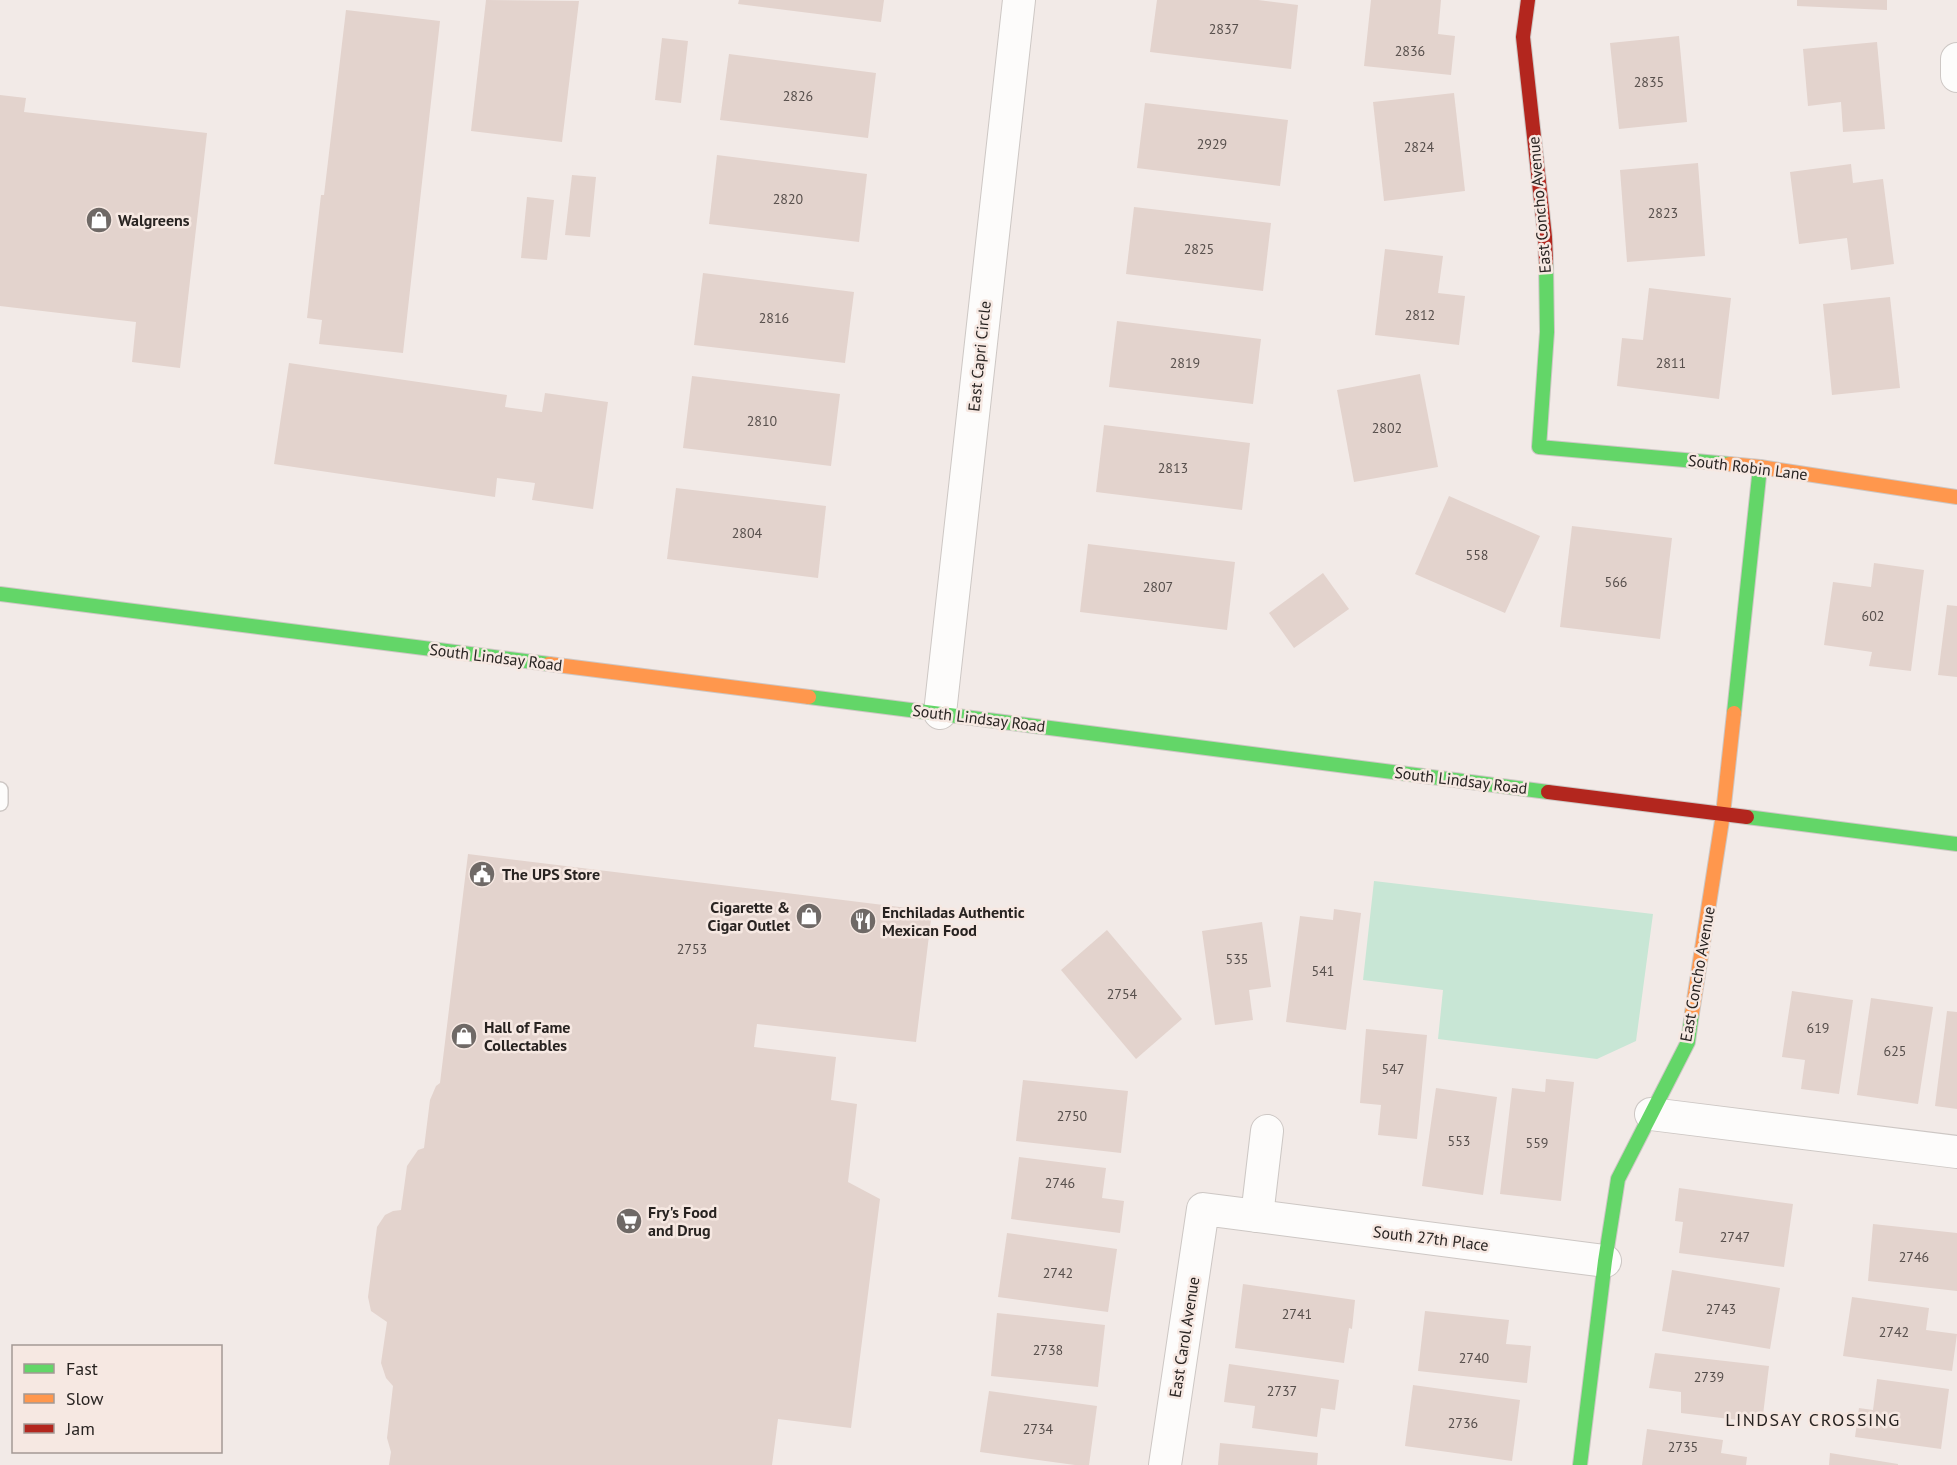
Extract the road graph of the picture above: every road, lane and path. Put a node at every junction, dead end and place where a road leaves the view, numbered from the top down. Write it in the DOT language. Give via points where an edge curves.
graph roads {
  1 [pos="1019,0"];
  2 [pos="1528,0"];
  3 [pos="1957,59"];
  4 [pos="1957,76"];
  5 [pos="1539,447"];
  6 [pos="1760,467"];
  7 [pos="1957,497"];
  8 [pos="0,594"];
  9 [pos="940,713"];
  10 [pos="0,790"];
  11 [pos="0,803"];
  12 [pos="1723,814"];
  13 [pos="1957,844"];
  14 [pos="1651,1114"];
  15 [pos="1267,1131"];
  16 [pos="1957,1152"];
  17 [pos="1203,1209"];
  18 [pos="1257,1216"];
  19 [pos="1605,1261"];
  20 [pos="1164,1465"];
  21 [pos="1580,1465"];
  1 -- 9 [label="street, East Capri Circle"];
  2 -- 5 [label="main road, East Concho Avenue" via="1523,37 1546,249 1547,332"];
  3 -- 4 [label="street"];
  5 -- 6 [label="main road, South Robin Lane"];
  6 -- 7 [label="main road, South Robin Lane"];
  6 -- 12 [label="main road, East Concho Avenue"];
  8 -- 9 [label="main road, South Lindsay Road"];
  9 -- 12 [label="main road, South Lindsay Road"];
  10 -- 11 [label="lane"];
  12 -- 13 [label="main road, South Lindsay Road"];
  12 -- 14 [label="main road, East Concho Avenue" via="1688,1042"];
  14 -- 16 [label="street"];
  14 -- 19 [label="main road, East Concho Avenue" via="1618,1179"];
  15 -- 18 [label="street"];
  17 -- 18 [label="street, South 27th Place"];
  17 -- 20 [label="street, East Carol Avenue"];
  18 -- 19 [label="street, South 27th Place"];
  19 -- 21 [label="main road, East Concho Avenue"];
}
